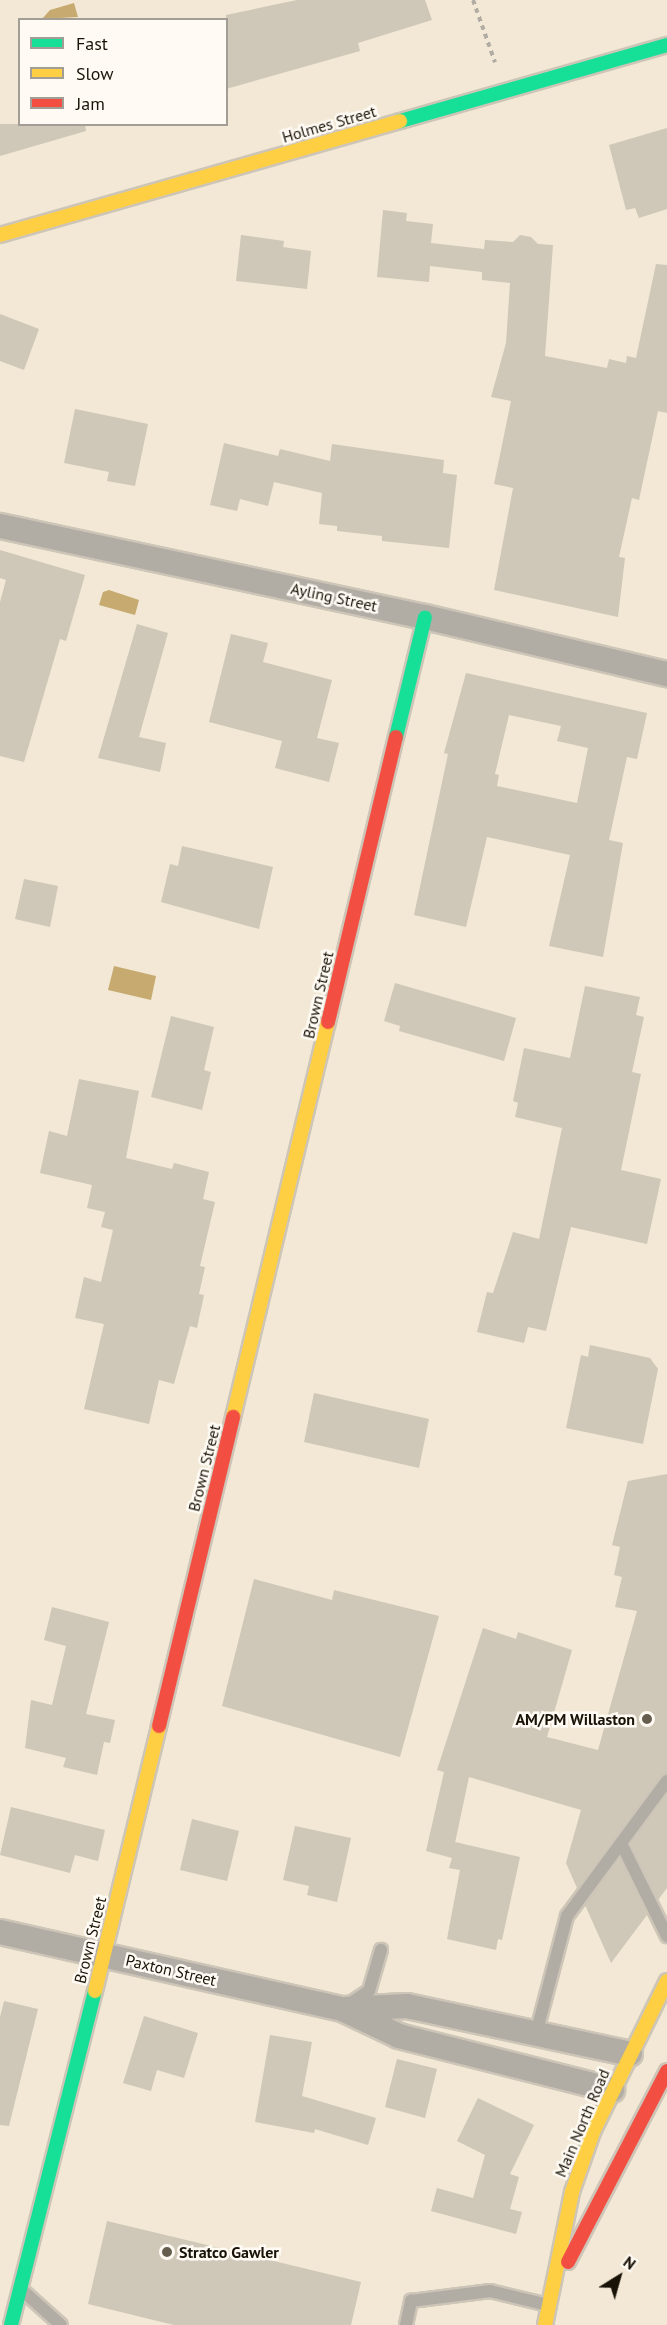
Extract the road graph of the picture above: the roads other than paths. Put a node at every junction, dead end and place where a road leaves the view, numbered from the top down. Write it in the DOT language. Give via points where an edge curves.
graph roads {
  1 [pos="667,45"];
  2 [pos="0,235"];
  3 [pos="0,526"];
  4 [pos="425,617"];
  5 [pos="667,674"];
  6 [pos="667,1781"];
  7 [pos="621,1843"];
  8 [pos="0,1932"];
  9 [pos="667,1936"];
  10 [pos="381,1950"];
  11 [pos="104,1955"];
  12 [pos="667,1981"];
  13 [pos="342,2009"];
  14 [pos="536,2034"];
  15 [pos="630,2054"];
  16 [pos="667,2071"];
  17 [pos="637,2078"];
  18 [pos="612,2090"];
  19 [pos="661,2094"];
  20 [pos="554,2288"];
  21 [pos="20,2289"];
  22 [pos="550,2306"];
  23 [pos="11,2325"];
  24 [pos="61,2325"];
  25 [pos="406,2325"];
  26 [pos="545,2325"];
  1 -- 2 [label="street, Holmes Street"];
  3 -- 4 [label="street, Ayling Street"];
  4 -- 5 [label="street, Ayling Street"];
  4 -- 11 [label="street, Brown Street"];
  6 -- 7 [label="lane"];
  7 -- 9 [label="lane"];
  7 -- 14 [label="lane" via="567,1916"];
  8 -- 11 [label="street, Paxton Street"];
  10 -- 13 [label="lane" via="369,1991"];
  11 -- 13 [label="street, Paxton Street"];
  11 -- 21 [label="street, Brown Street"];
  12 -- 15 [label="street, Main North Road"];
  13 -- 14 [label="street, Paxton Street" via="407,2006"];
  13 -- 18 [label="street, Paxton Street" via="399,2036"];
  14 -- 15 [label="street, Paxton Street"];
  15 -- 18 [label="street, Main North Road"];
  16 -- 19 [label="street, Main North Road"];
  17 -- 18 [label="street"];
  18 -- 20 [label="street, Main North Road" via="572,2192"];
  19 -- 20 [label="street, Main North Road"];
  20 -- 22 [label="street, Main North Road"];
  21 -- 23 [label="street, Brown Street"];
  21 -- 24 [label="lane"];
  22 -- 25 [label="lane" via="490,2291 411,2301"];
  22 -- 26 [label="street, Main North Road"];
}
